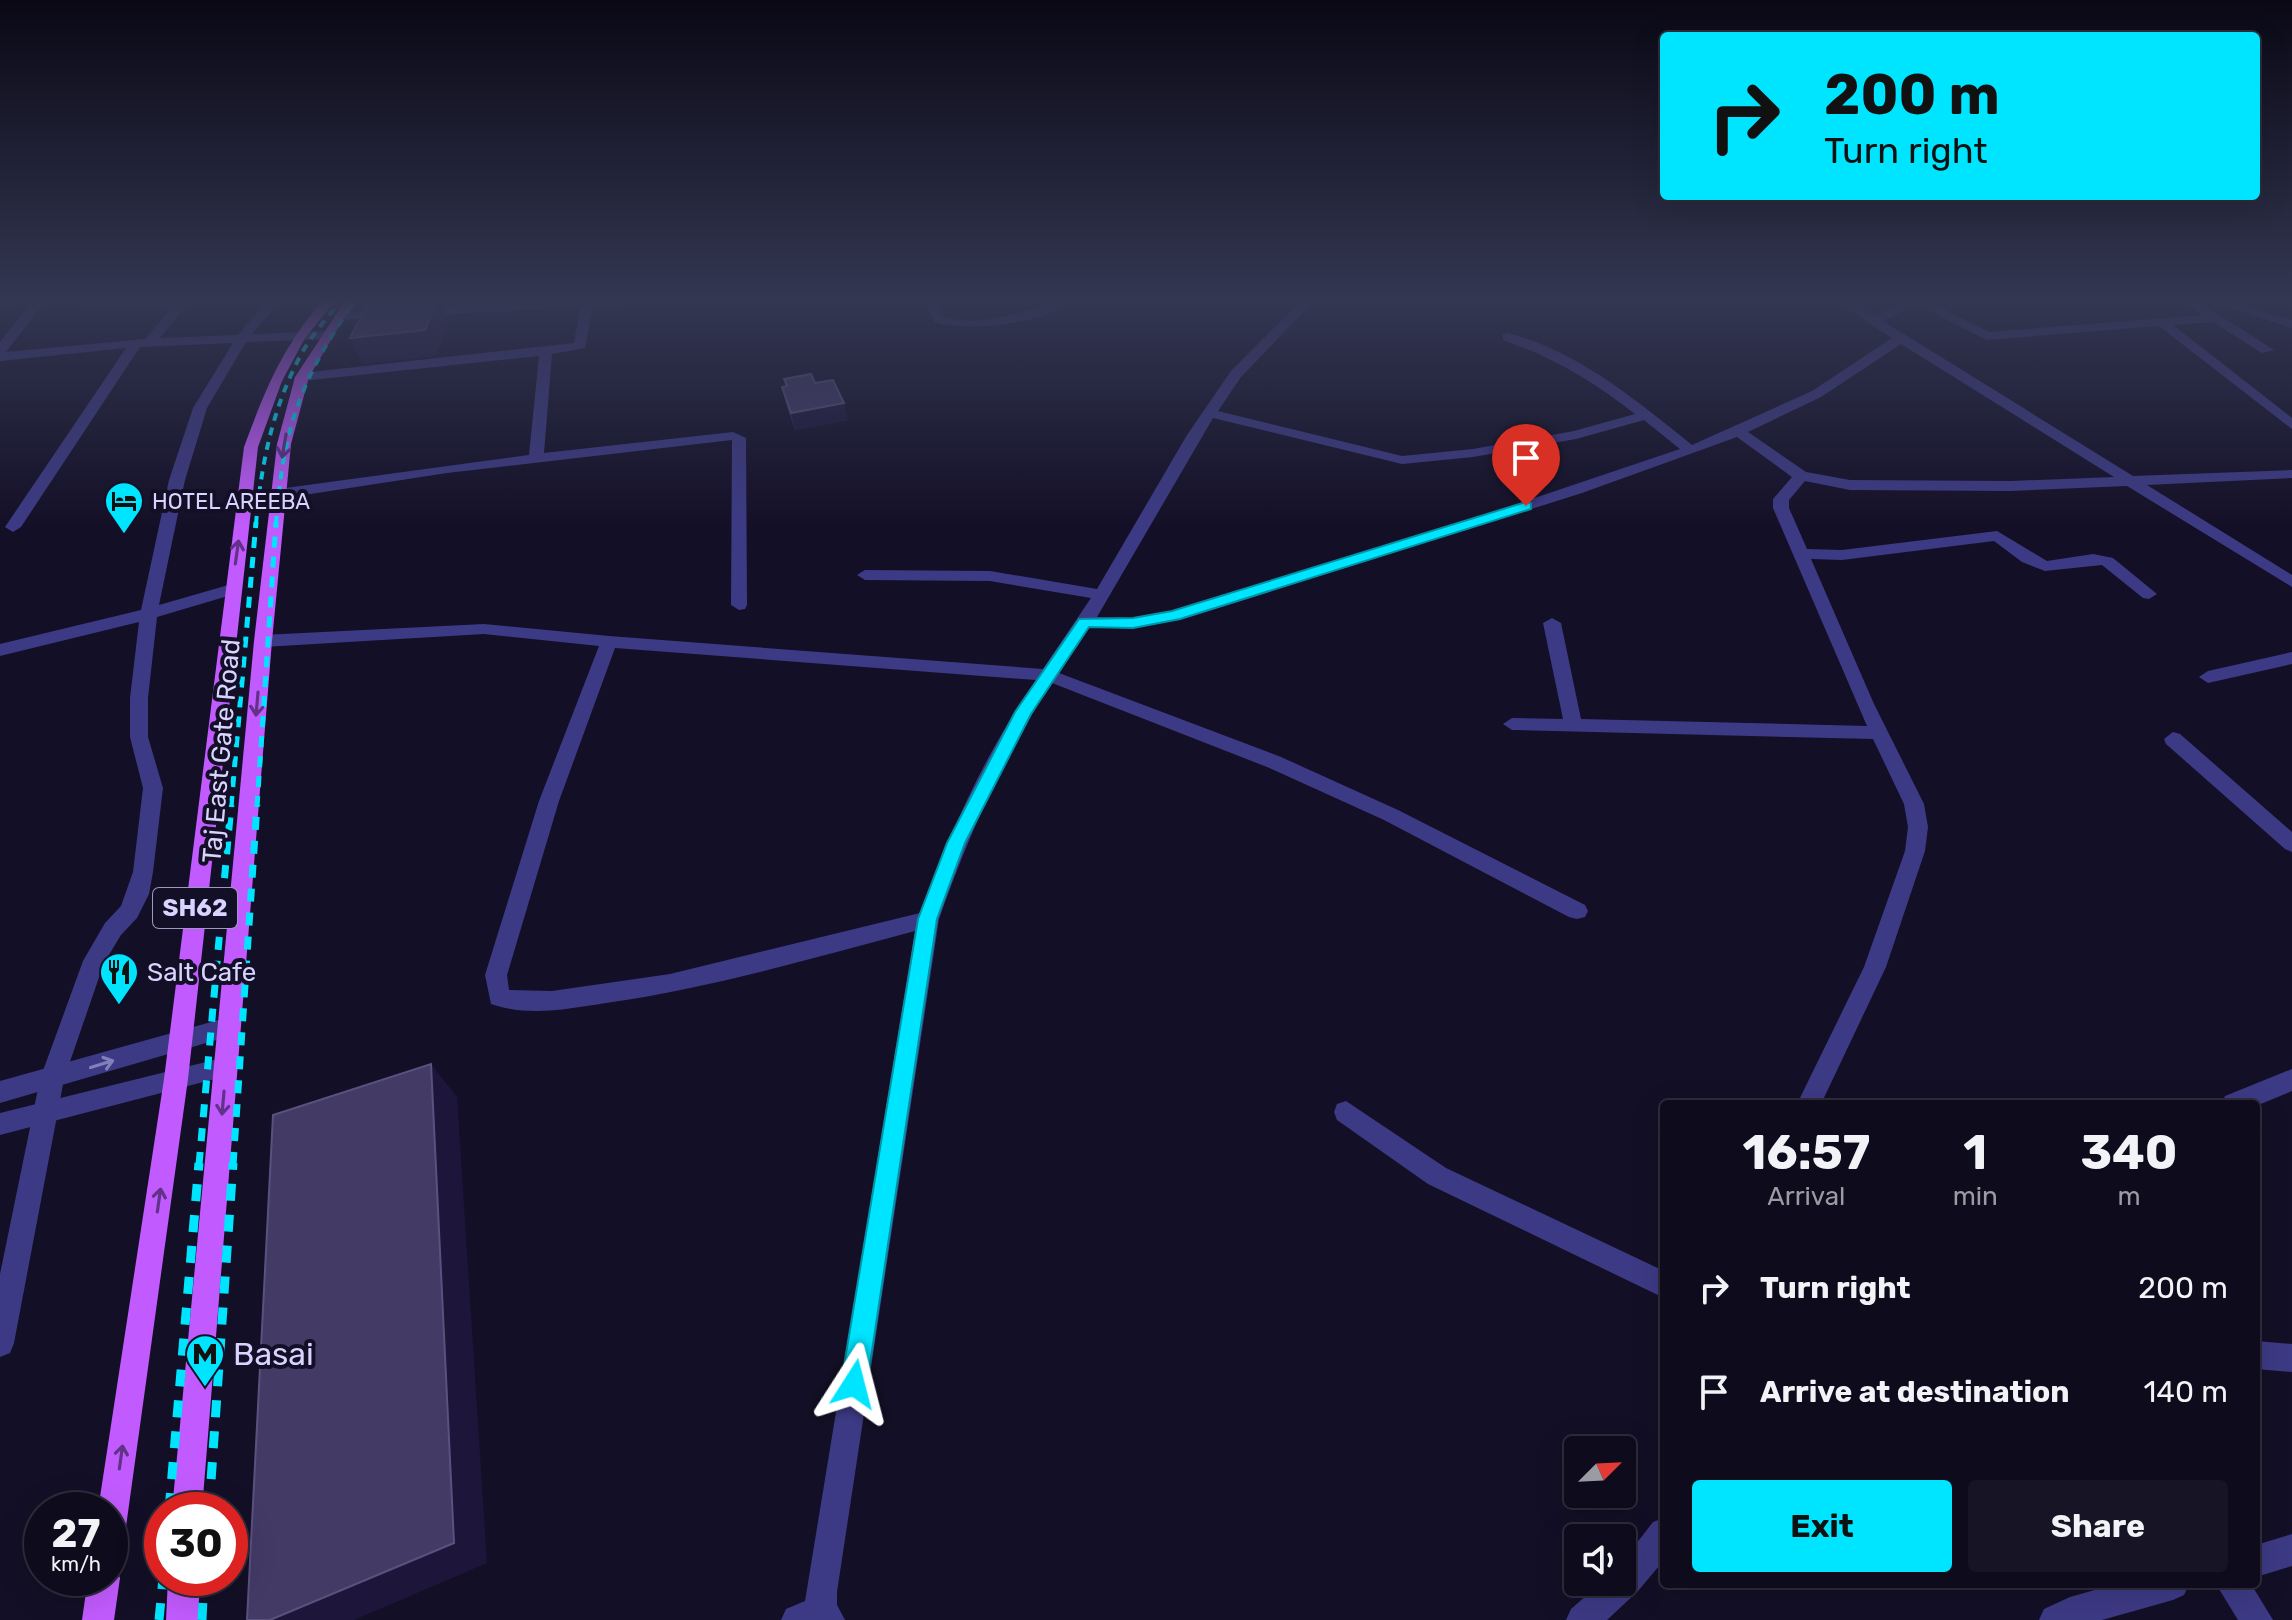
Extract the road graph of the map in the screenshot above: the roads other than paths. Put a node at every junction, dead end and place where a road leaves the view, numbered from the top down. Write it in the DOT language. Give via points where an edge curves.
graph roads {
  1 [pos="118,377"];
  2 [pos="219,377"];
  3 [pos="277,377"];
  4 [pos="302,377"];
  5 [pos="306,377"];
  6 [pos="544,377"];
  7 [pos="1234,377"];
  8 [pos="1595,377"];
  9 [pos="1849,377"];
  10 [pos="1966,377"];
  11 [pos="2231,377"];
  12 [pos="1209,413"];
  13 [pos="1646,415"];
  14 [pos="2292,425"];
  15 [pos="1736,430"];
  16 [pos="1690,450"];
  17 [pos="536,458"];
  18 [pos="2292,474"];
  19 [pos="1801,476"];
  20 [pos="2135,481"];
  21 [pos="278,494"];
  22 [pos="13,527"];
  23 [pos="1800,554"];
  24 [pos="865,575"];
  25 [pos="2292,579"];
  26 [pos="232,589"];
  27 [pos="2149,594"];
  28 [pos="1102,595"];
  29 [pos="739,605"];
  30 [pos="149,614"];
  31 [pos="1085,622"];
  32 [pos="1552,623"];
  33 [pos="263,641"];
  34 [pos="609,642"];
  35 [pos="0,650"];
  36 [pos="2292,658"];
  37 [pos="1047,675"];
  38 [pos="2208,677"];
  39 [pos="1512,724"];
  40 [pos="1573,724"];
  41 [pos="1879,733"];
  42 [pos="2173,739"];
  43 [pos="2292,844"];
  44 [pos="1577,911"];
  45 [pos="928,919"];
  46 [pos="229,1027"];
  47 [pos="180,1041"];
  48 [pos="226,1067"];
  49 [pos="52,1079"];
  50 [pos="176,1079"];
  51 [pos="2292,1080"];
  52 [pos="0,1092"];
  53 [pos="1811,1100"];
  54 [pos="2244,1100"];
  55 [pos="1346,1112"];
  56 [pos="43,1114"];
  57 [pos="0,1124"];
  58 [pos="1660,1283"];
  59 [pos="0,1343"];
  60 [pos="2260,1355"];
  61 [pos="2292,1358"];
  62 [pos="116,1492"];
  63 [pos="189,1492"];
  64 [pos="1660,1539"];
  65 [pos="2292,1550"];
  66 [pos="2260,1560"];
  67 [pos="2159,1588"];
  68 [pos="2235,1588"];
  69 [pos="101,1596"];
  70 [pos="183,1596"];
  71 [pos="816,1617"];
  72 [pos="98,1620"];
  73 [pos="182,1620"];
  74 [pos="1582,1620"];
  75 [pos="2055,1620"];
  76 [pos="2257,1620"];
  1 -- 22 [label="street"];
  2 -- 30 [label="street" via="200,408 177,480"];
  26 -- 3 [label="main road, SH62, one-way" via="251,447"];
  4 -- 5 [label="street"];
  4 -- 21 [label="main road, Taj East Gate Road / SH62, one-way" via="284,444"];
  6 -- 17 [label="street"];
  7 -- 12 [label="street"];
  8 -- 13 [label="street"];
  9 -- 15 [label="street"];
  10 -- 20 [label="street"];
  11 -- 14 [label="street"];
  12 -- 13 [label="street" via="1402,460 1576,435"];
  12 -- 28 [label="street"];
  13 -- 16 [label="street"];
  15 -- 16 [label="street"];
  15 -- 19 [label="street"];
  16 -- 31 [label="street" via="1422,541 1174,616 1133,623"];
  17 -- 21 [label="street"];
  17 -- 29 [label="street" via="739,438"];
  18 -- 20 [label="street"];
  19 -- 20 [label="street" via="1850,485"];
  19 -- 23 [label="street" via="1781,499"];
  20 -- 25 [label="street"];
  21 -- 33 [label="main road, Taj East Gate Road / SH62"];
  23 -- 27 [label="street" via="1842,555 1997,536 2045,566 2107,561"];
  23 -- 41 [label="street"];
  24 -- 28 [label="street" via="990,576"];
  26 -- 30 [label="street"];
  26 -- 47 [label="main road, SH62"];
  28 -- 31 [label="street"];
  30 -- 35 [label="street"];
  30 -- 49 [label="street" via="139,698 139,737 153,788 143,872 134,903 94,961"];
  31 -- 37 [label="street"];
  32 -- 40 [label="street"];
  33 -- 34 [label="street" via="484,629"];
  33 -- 46 [label="main road, Taj East Gate Road / SH62, one-way"];
  34 -- 37 [label="street"];
  34 -- 45 [label="street" via="540,830 496,975 499,997 513,1002 564,999 665,985"];
  36 -- 38 [label="street"];
  37 -- 44 [label="street" via="1274,762 1391,815"];
  37 -- 45 [label="street" via="956,843"];
  39 -- 40 [label="street"];
  40 -- 41 [label="street"];
  41 -- 53 [label="street" via="1914,804 1915,851 1875,967"];
  42 -- 43 [label="street"];
  45 -- 71 [label="street"];
  46 -- 47 [label="street"];
  46 -- 48 [label="main road, Taj East Gate Road / SH62"];
  49 -- 47 [label="street, one-way"];
  47 -- 50 [label="main road, SH62"];
  48 -- 50 [label="street"];
  48 -- 63 [label="main road, Taj East Gate Road / SH62, one-way"];
  49 -- 52 [label="street"];
  49 -- 56 [label="street"];
  50 -- 56 [label="street"];
  62 -- 50 [label="main road, SH62, one-way"];
  51 -- 54 [label="street"];
  55 -- 58 [label="street" via="1437,1176"];
  56 -- 57 [label="street"];
  56 -- 59 [label="street"];
  60 -- 61 [label="street"];
  64 -- 74 [label="street" via="1615,1594"];
  65 -- 66 [label="street"];
  67 -- 75 [label="street"];
  68 -- 76 [label="street"];
  69 -- 72 [label="main road"];
  70 -- 73 [label="main road"];
}
